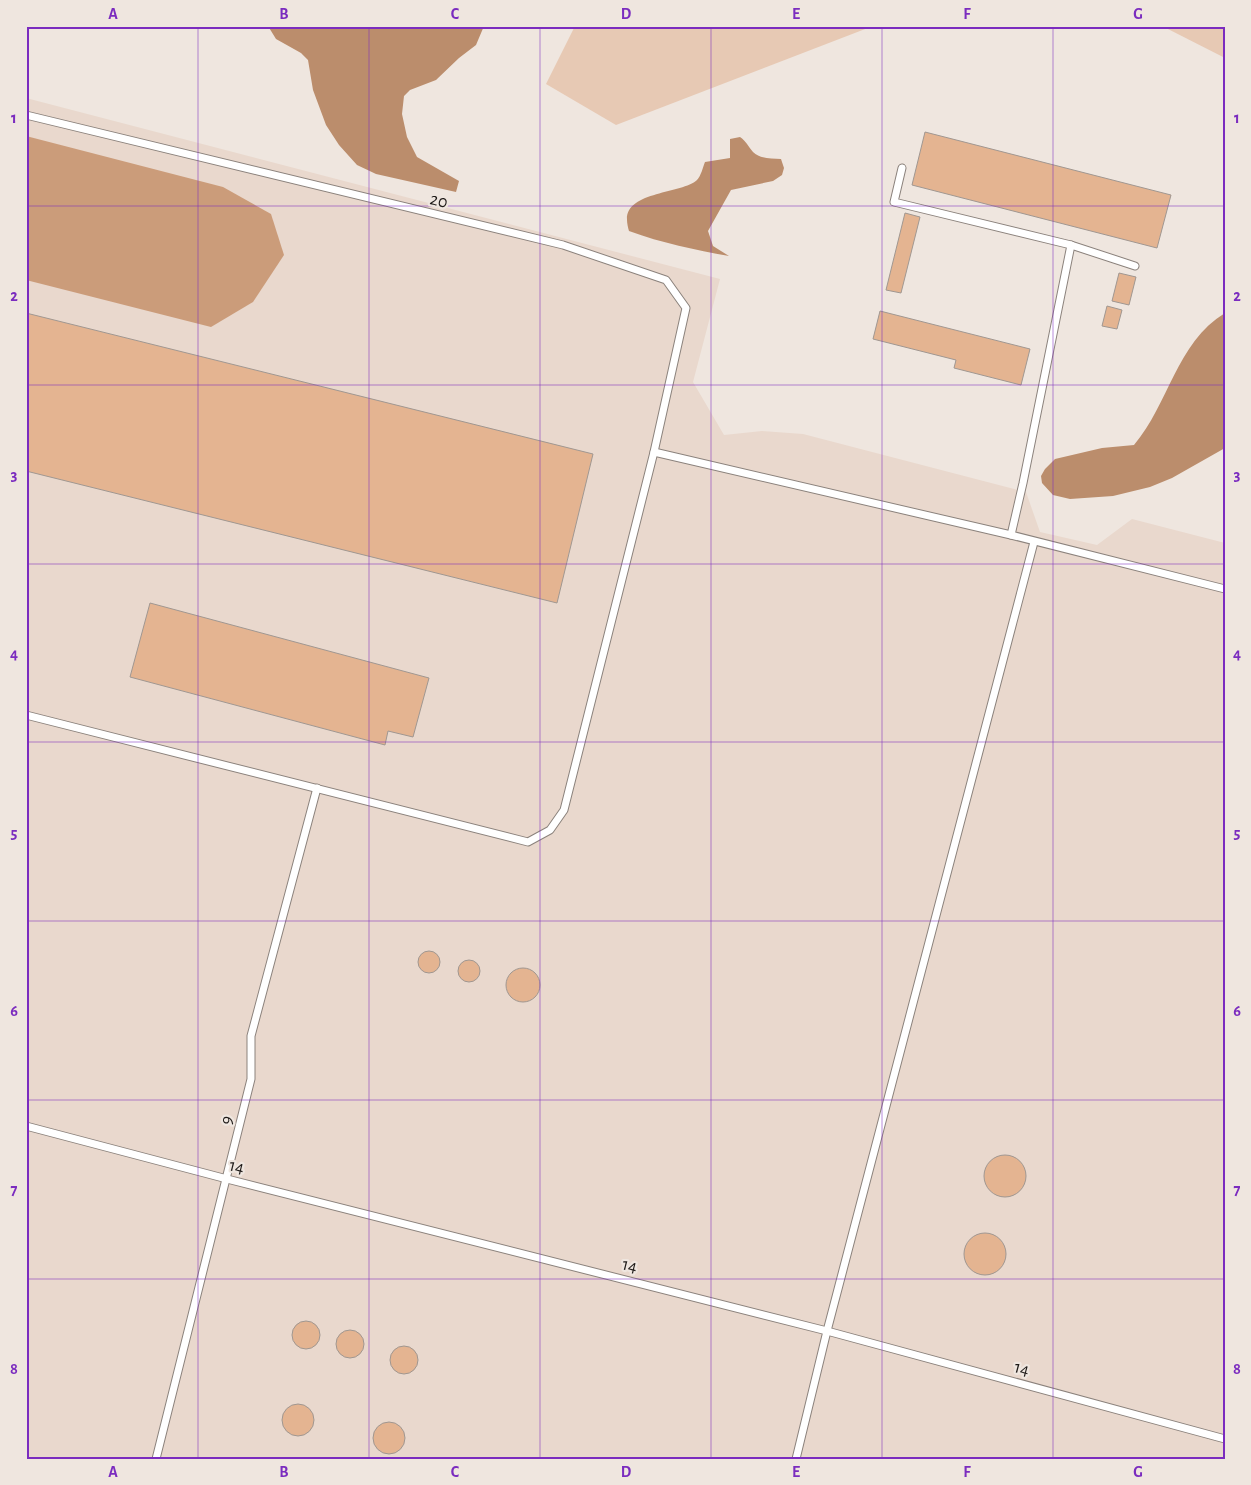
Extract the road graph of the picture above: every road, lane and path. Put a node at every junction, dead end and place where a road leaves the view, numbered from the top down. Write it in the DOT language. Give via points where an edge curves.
graph roads {
  1 [pos="26,115"];
  2 [pos="902,168"];
  3 [pos="1071,245"];
  4 [pos="1135,266"];
  5 [pos="654,452"];
  6 [pos="1010,536"];
  7 [pos="1034,542"];
  8 [pos="1225,589"];
  9 [pos="26,715"];
  10 [pos="317,788"];
  11 [pos="26,1126"];
  12 [pos="227,1179"];
  13 [pos="828,1331"];
  14 [pos="1225,1439"];
  15 [pos="156,1459"];
  16 [pos="796,1459"];
  1 -- 5 [label="lane, 20 / 20" via="563,245 666,280 686,308"];
  2 -- 3 [label="lane" via="894,202"];
  3 -- 4 [label="lane"];
  3 -- 6 [label="lane"];
  5 -- 6 [label="lane"];
  5 -- 10 [label="lane, 20" via="564,810 550,830 528,842"];
  6 -- 7 [label="lane"];
  7 -- 8 [label="lane"];
  7 -- 13 [label="lane"];
  9 -- 10 [label="lane, 20"];
  10 -- 12 [label="lane, 9 / 9" via="251,1036 251,1080"];
  11 -- 12 [label="lane, 14 / 14"];
  12 -- 13 [label="lane, 14 / 14"];
  12 -- 15 [label="lane, 9 / 9"];
  13 -- 14 [label="lane, 14 / 14"];
  13 -- 16 [label="lane"];
}
